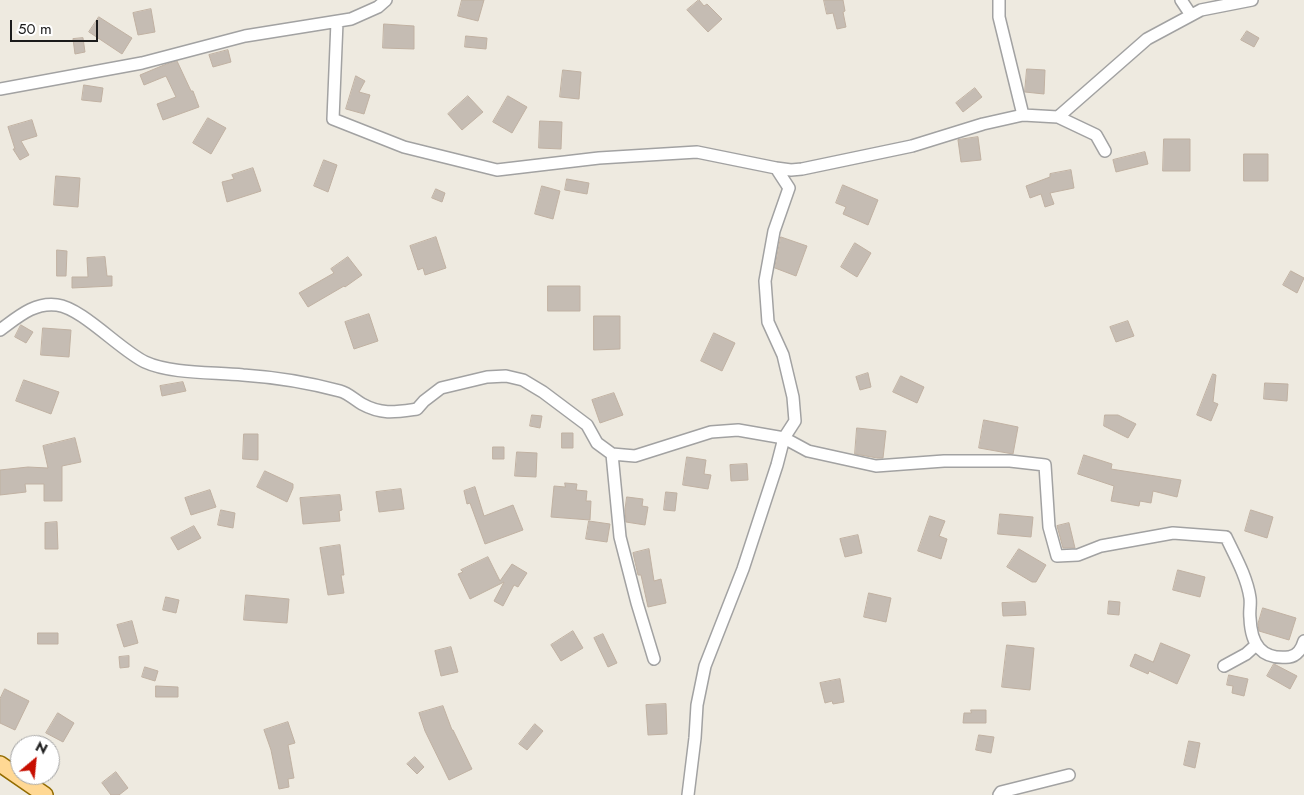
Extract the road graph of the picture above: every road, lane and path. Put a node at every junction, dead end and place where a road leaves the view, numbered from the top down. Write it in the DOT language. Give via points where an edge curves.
graph roads {
  1 [pos="386,0"];
  2 [pos="999,0"];
  3 [pos="1181,0"];
  4 [pos="1252,0"];
  5 [pos="1191,15"];
  6 [pos="337,22"];
  7 [pos="0,89"];
  8 [pos="1022,115"];
  9 [pos="1058,116"];
  10 [pos="1105,151"];
  11 [pos="776,168"];
  12 [pos="0,330"];
  13 [pos="784,438"];
  14 [pos="612,454"];
  15 [pos="1304,641"];
  16 [pos="1256,645"];
  17 [pos="654,659"];
  18 [pos="1224,666"];
  19 [pos="0,764"];
  20 [pos="1069,775"];
  21 [pos="45,795"];
  22 [pos="688,795"];
  23 [pos="999,795"];
  1 -- 6 [label="street" via="378,7"];
  2 -- 8 [label="street" via="999,17"];
  3 -- 5 [label="street"];
  4 -- 5 [label="street"];
  5 -- 9 [label="street" via="1147,39"];
  6 -- 7 [label="street" via="245,36 142,63"];
  6 -- 11 [label="street" via="333,119 404,147 497,170 599,158 698,152"];
  8 -- 9 [label="street"];
  8 -- 11 [label="street" via="903,148 791,170"];
  9 -- 10 [label="street" via="1096,135"];
  11 -- 13 [label="street" via="789,188 774,231 765,281 768,322 783,355 793,396 795,421"];
  12 -- 14 [label="street" via="35,306 57,305 89,321 144,362 162,368 257,376 342,391 363,405 386,413 417,409 441,388 506,376 523,380 543,392 587,425 597,443"];
  13 -- 14 [label="street" via="738,430 711,432 634,456"];
  13 -- 16 [label="street" via="808,451 876,466 944,461 1010,461 1046,465 1049,527 1057,556 1078,555 1101,546 1173,533 1226,537 1250,599 1250,619"];
  13 -- 22 [label="street" via="743,568 705,666 697,705"];
  14 -- 17 [label="street" via="620,537"];
  15 -- 16 [label="street" via="1302,649 1292,657 1272,657"];
  16 -- 18 [label="street"];
  19 -- 21 [label="main road"];
  20 -- 23 [label="street"];
}
